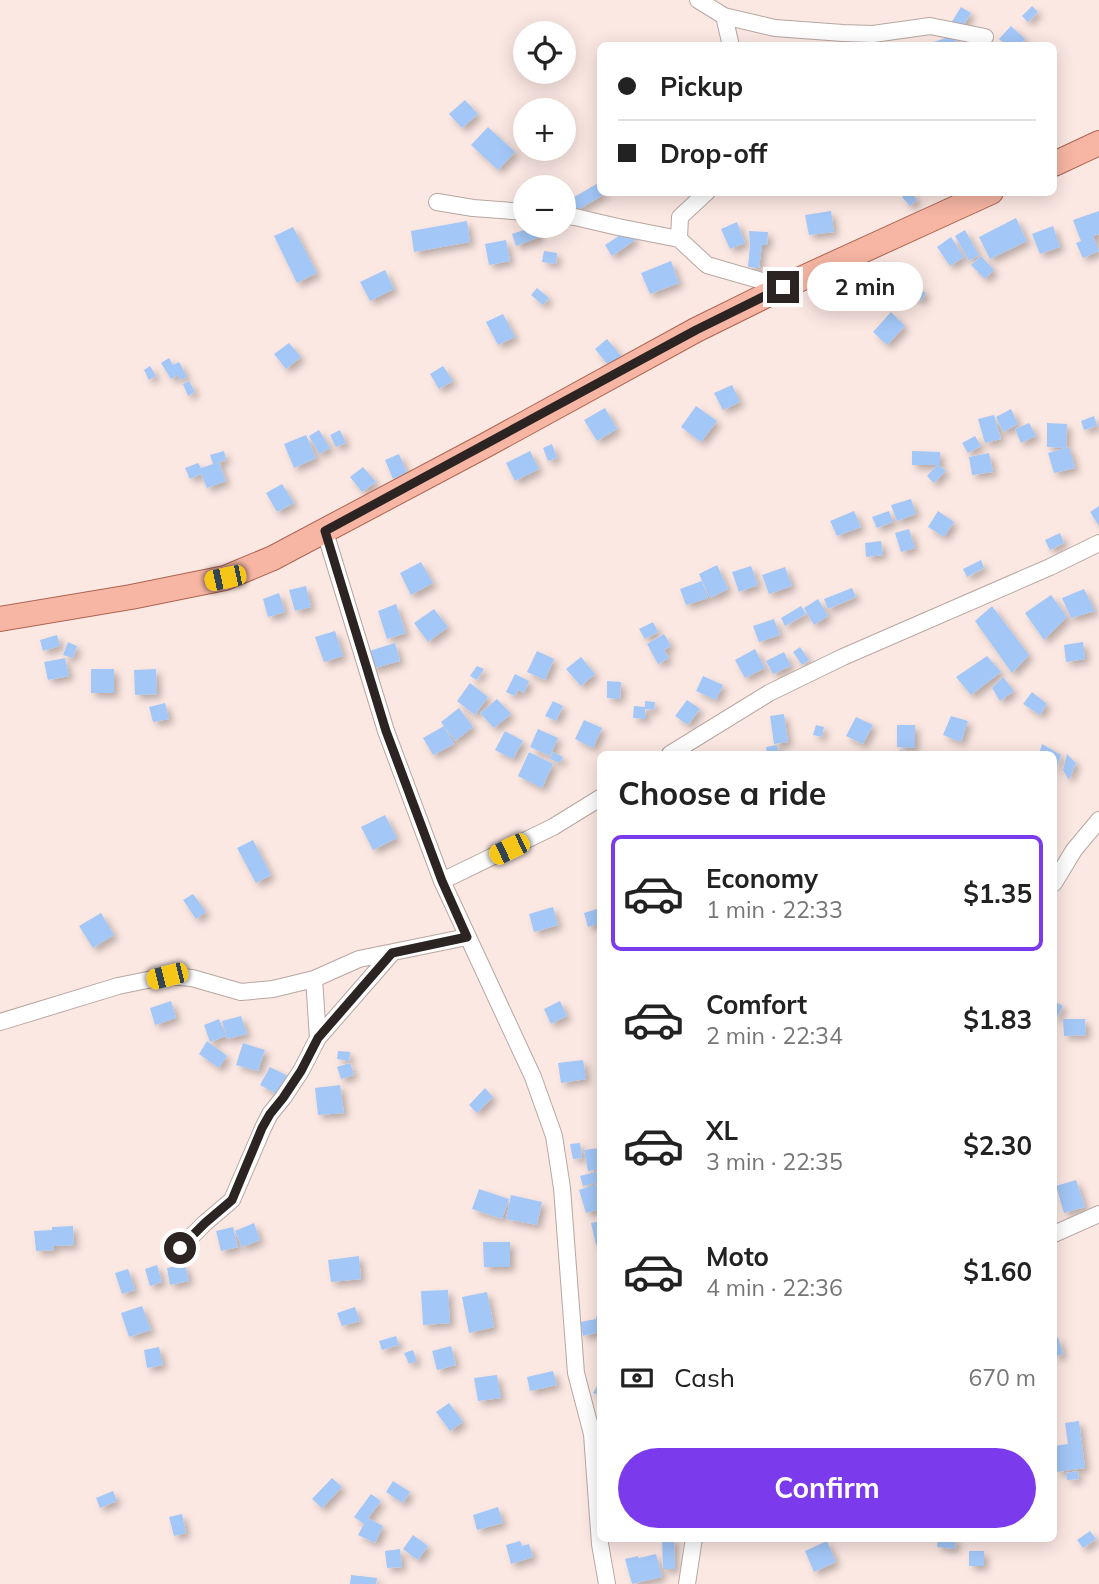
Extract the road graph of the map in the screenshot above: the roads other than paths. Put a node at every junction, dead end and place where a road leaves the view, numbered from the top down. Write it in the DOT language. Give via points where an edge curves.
graph roads {
  1 [pos="698,0"];
  2 [pos="724,16"];
  3 [pos="985,37"];
  4 [pos="730,42"];
  5 [pos="1099,144"];
  6 [pos="1057,163"];
  7 [pos="703,196"];
  8 [pos="982,196"];
  9 [pos="437,202"];
  10 [pos="513,211"];
  11 [pos="576,217"];
  12 [pos="679,239"];
  13 [pos="783,287"];
  14 [pos="325,531"];
  15 [pos="1099,543"];
  16 [pos="0,619"];
  17 [pos="675,751"];
  18 [pos="597,800"];
  19 [pos="1099,820"];
  20 [pos="1057,878"];
  21 [pos="442,881"];
  22 [pos="467,937"];
  23 [pos="392,953"];
  24 [pos="314,979"];
  25 [pos="0,1021"];
  26 [pos="318,1038"];
  27 [pos="1099,1214"];
  28 [pos="1057,1233"];
  29 [pos="180,1248"];
  30 [pos="597,1503"];
  31 [pos="600,1542"];
  32 [pos="693,1542"];
  33 [pos="607,1584"];
  34 [pos="687,1584"];
  1 -- 2 [label="street"];
  2 -- 3 [label="street" via="775,28 873,34 930,26"];
  2 -- 4 [label="street"];
  5 -- 6 [label="main road"];
  7 -- 12 [label="street" via="680,217"];
  8 -- 13 [label="main road"];
  9 -- 10 [label="street"];
  11 -- 12 [label="street"];
  12 -- 13 [label="street" via="707,265"];
  13 -- 14 [label="main road"];
  14 -- 16 [label="main road" via="225,578"];
  14 -- 21 [label="street" via="386,731"];
  15 -- 17 [label="street" via="769,693"];
  18 -- 21 [label="street" via="553,827"];
  19 -- 20 [label="street"];
  21 -- 22 [label="street"];
  22 -- 23 [label="street"];
  22 -- 30 [label="street" via="534,1077 554,1136 576,1373 592,1434"];
  23 -- 24 [label="street" via="359,959"];
  23 -- 26 [label="street"];
  24 -- 25 [label="street" via="242,992 167,976"];
  24 -- 26 [label="street"];
  26 -- 29 [label="street" via="262,1128 232,1200"];
  27 -- 28 [label="street"];
  31 -- 33 [label="street"];
  32 -- 34 [label="street"];
}
